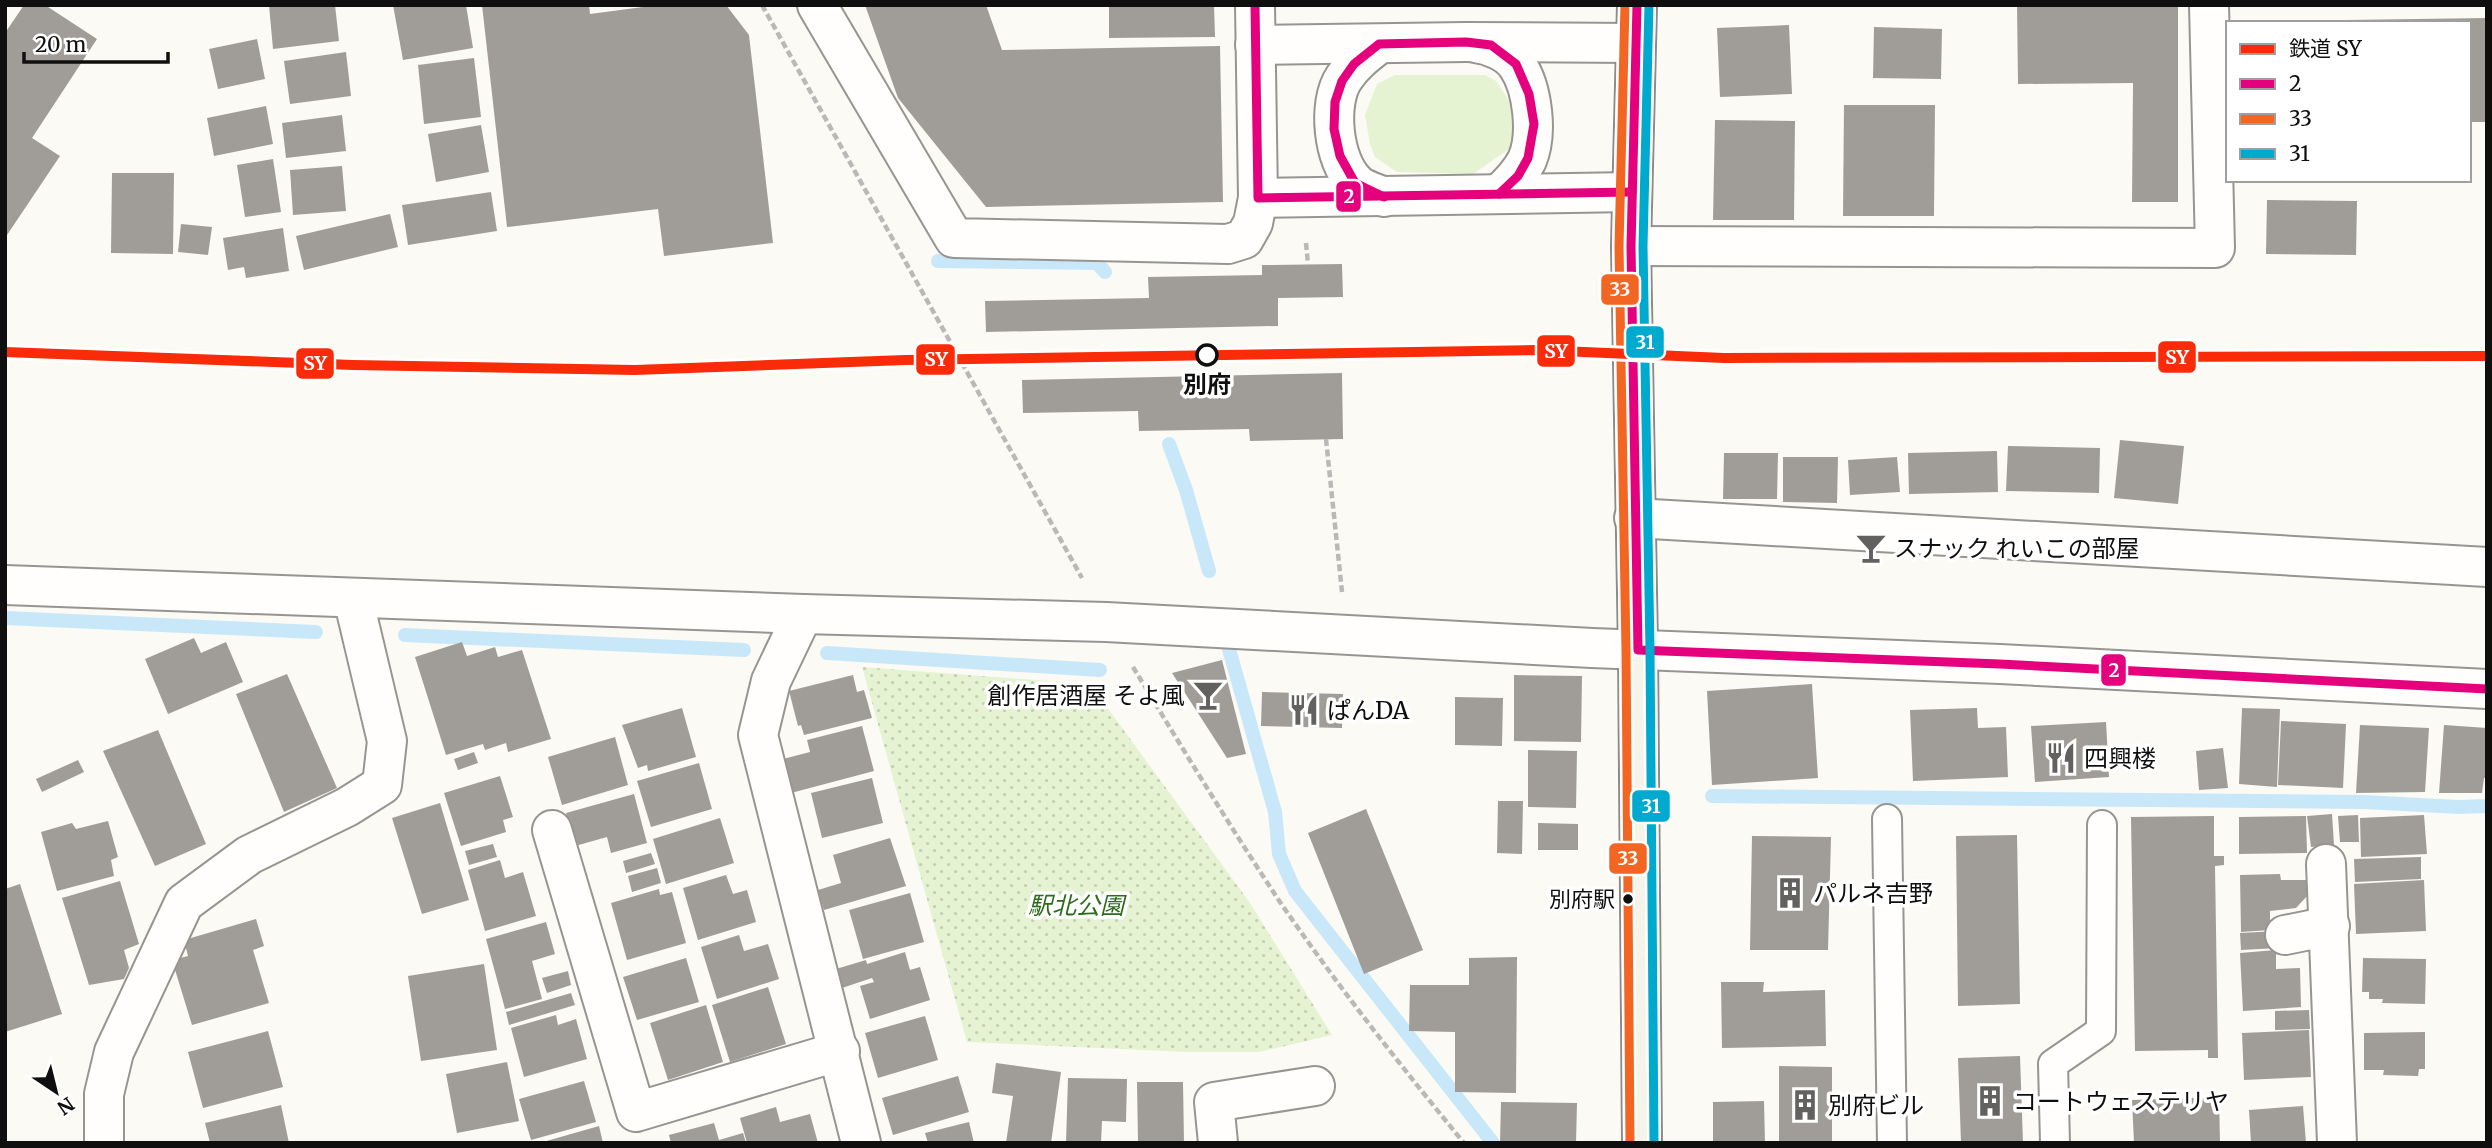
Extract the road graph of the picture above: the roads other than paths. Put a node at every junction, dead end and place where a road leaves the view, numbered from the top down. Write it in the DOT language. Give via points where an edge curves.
graph roads {
  1 [pos="817,5"];
  2 [pos="1255,5"];
  3 [pos="1637,5"];
  4 [pos="2209,5"];
  5 [pos="1466,42"];
  6 [pos="1636,43"];
  7 [pos="1379,44"];
  8 [pos="1255,46"];
  9 [pos="1632,192"];
  10 [pos="1499,194"];
  11 [pos="1384,197"];
  12 [pos="1258,198"];
  13 [pos="1631,246"];
  14 [pos="1634,518"];
  15 [pos="2487,567"];
  16 [pos="5,585"];
  17 [pos="353,598"];
  18 [pos="803,614"];
  19 [pos="1638,650"];
  20 [pos="2487,690"];
  21 [pos="1887,820"];
  22 [pos="2102,825"];
  23 [pos="552,830"];
  24 [pos="2326,864"];
  25 [pos="2330,926"];
  26 [pos="2285,935"];
  27 [pos="840,1051"];
  28 [pos="1315,1086"];
  29 [pos="104,1143"];
  30 [pos="862,1143"];
  31 [pos="1218,1143"];
  32 [pos="1642,1143"];
  33 [pos="1892,1143"];
  34 [pos="2055,1143"];
  35 [pos="2337,1143"];
  1 -- 12 [label="street" via="954,238 1228,244 1244,239"];
  2 -- 8 [label="street"];
  3 -- 6 [label="main road"];
  4 -- 13 [label="street" via="2215,248"];
  5 -- 6 [label="street"];
  5 -- 7 [label="street"];
  5 -- 10 [label="street" via="1491,45 1517,64 1529,94 1534,124 1528,158 1518,176"];
  6 -- 9 [label="main road"];
  7 -- 8 [label="street"];
  7 -- 11 [label="street" via="1354,64 1342,81 1334,129 1340,156 1355,183"];
  8 -- 12 [label="street"];
  9 -- 10 [label="street"];
  9 -- 13 [label="main road"];
  10 -- 11 [label="street"];
  11 -- 12 [label="street"];
  13 -- 14 [label="main road"];
  14 -- 15 [label="street"];
  14 -- 19 [label="main road"];
  16 -- 17 [label="street"];
  17 -- 18 [label="street"];
  17 -- 29 [label="street" via="387,741 382,785 248,855 184,903 114,1052 104,1094"];
  18 -- 19 [label="street" via="1105,622"];
  18 -- 27 [label="street" via="771,681 758,735"];
  19 -- 20 [label="street"];
  19 -- 32 [label="main road"];
  21 -- 33 [label="lane"];
  22 -- 34 [label="lane" via="2101,1031 2053,1064"];
  23 -- 27 [label="street" via="636,1112"];
  24 -- 25 [label="street"];
  25 -- 26 [label="street"];
  25 -- 35 [label="street"];
  27 -- 30 [label="street"];
  28 -- 31 [label="street" via="1214,1102"];
}
